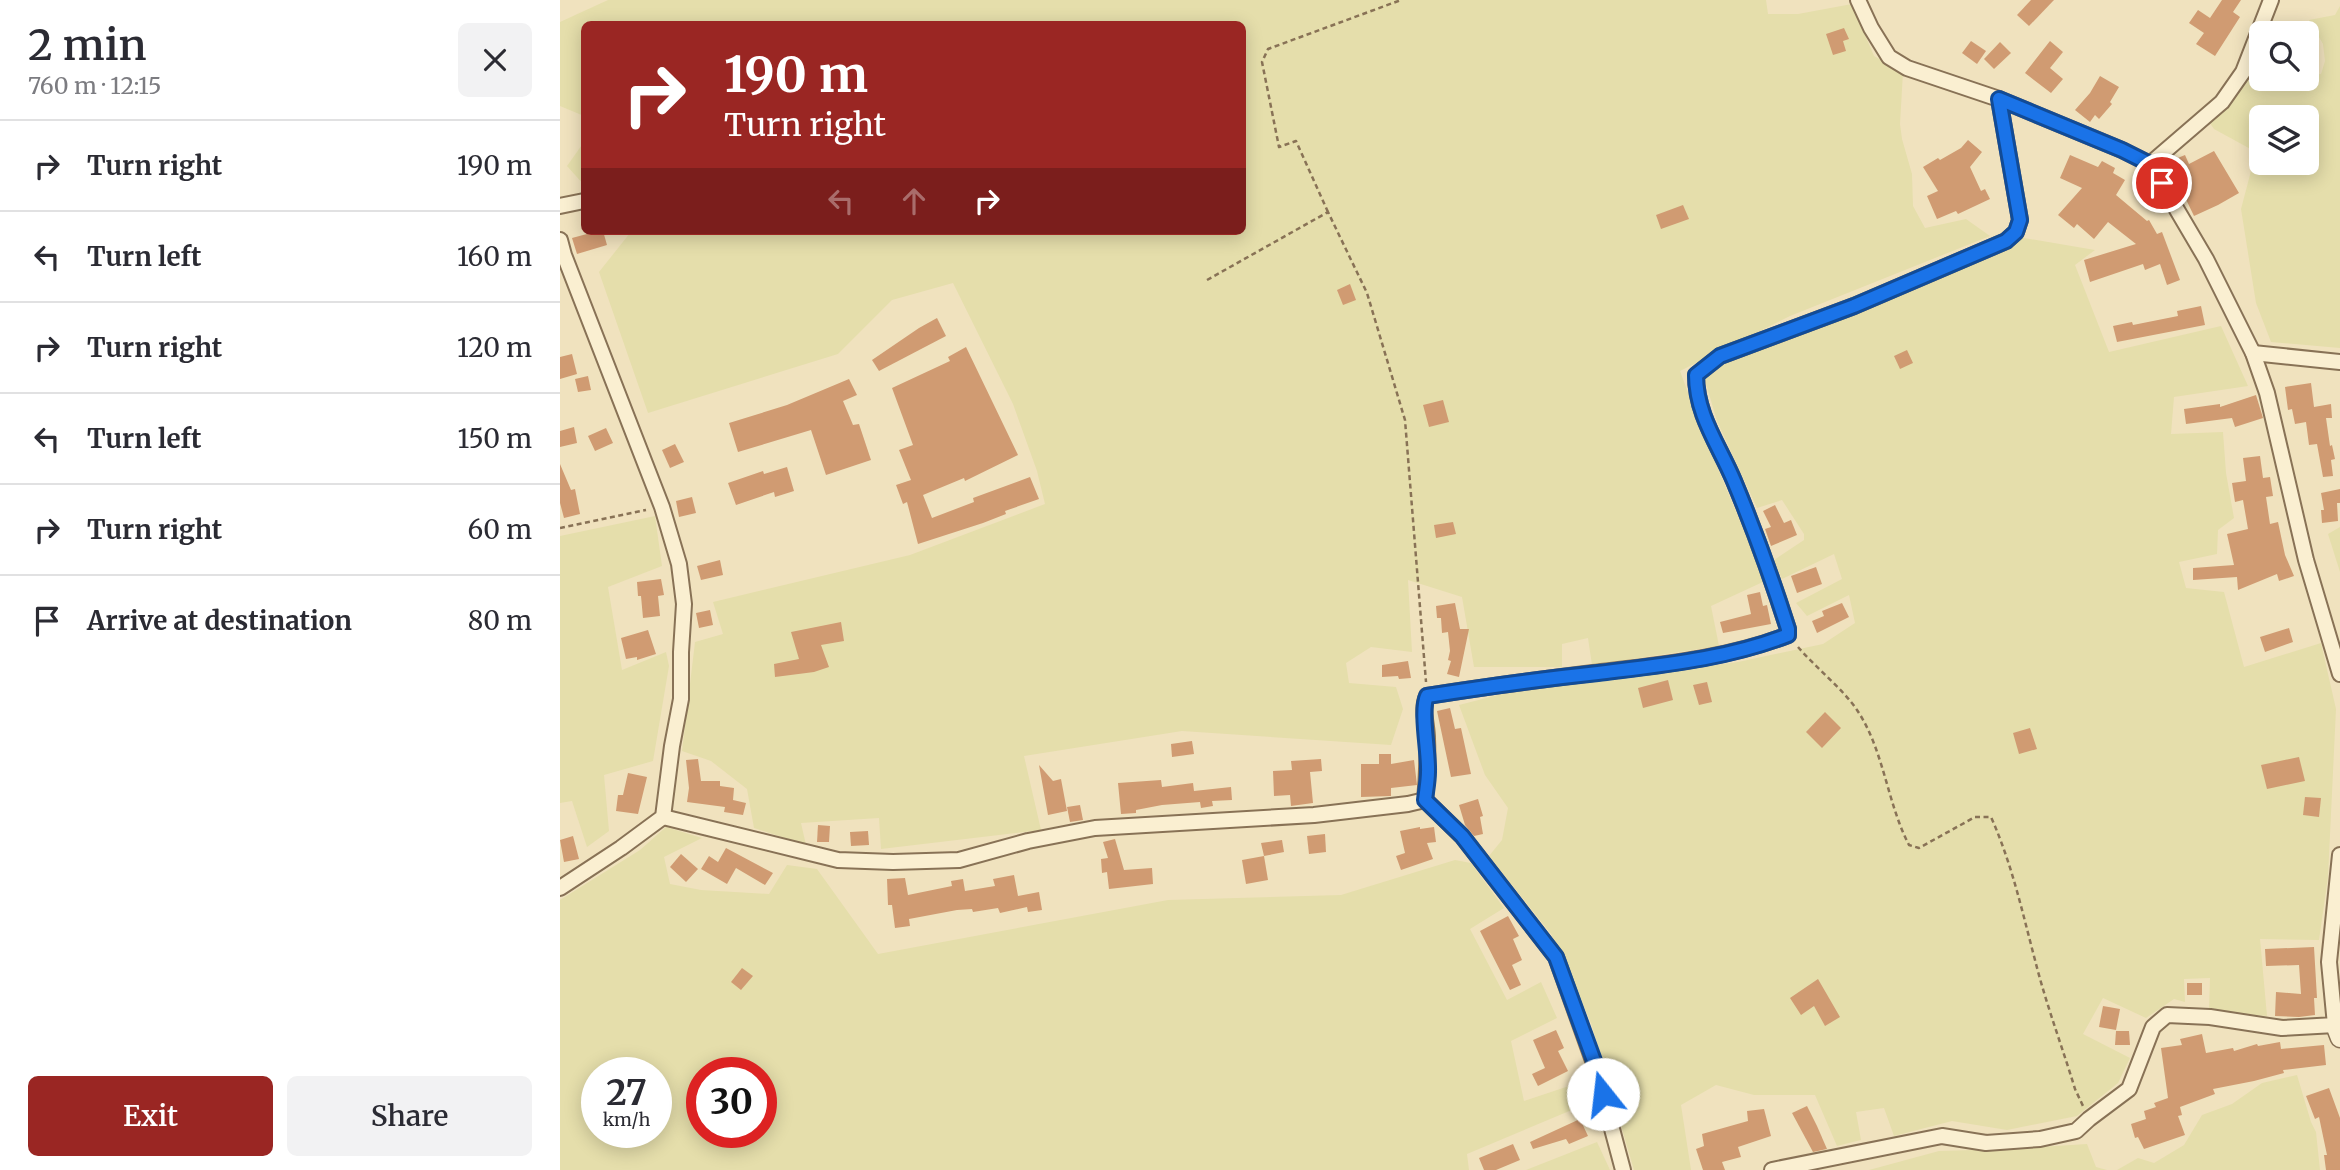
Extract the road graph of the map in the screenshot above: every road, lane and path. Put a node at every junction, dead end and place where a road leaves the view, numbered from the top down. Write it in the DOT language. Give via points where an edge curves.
graph roads {
  1 [pos="1401,0"];
  2 [pos="1858,0"];
  3 [pos="2271,0"];
  4 [pos="1999,99"];
  5 [pos="2150,164"];
  6 [pos="581,202"];
  7 [pos="560,206"];
  8 [pos="1328,212"];
  9 [pos="560,240"];
  10 [pos="1207,280"];
  11 [pos="2253,354"];
  12 [pos="2340,362"];
  13 [pos="662,507"];
  14 [pos="560,528"];
  15 [pos="1788,635"];
  16 [pos="2340,674"];
  17 [pos="1427,696"];
  18 [pos="1425,800"];
  19 [pos="663,817"];
  20 [pos="2340,855"];
  21 [pos="560,888"];
  22 [pos="2337,1031"];
  23 [pos="2089,1119"];
  24 [pos="1623,1170"];
  25 [pos="1772,1170"];
  1 -- 8 [label="path" via="1268,49 1262,62 1279,147 1296,141"];
  2 -- 4 [label="street" via="1889,57 1907,68"];
  3 -- 5 [label="street" via="2243,72 2222,102"];
  4 -- 5 [label="street"];
  4 -- 15 [label="street" via="2020,220 2016,232 2006,241 1854,306 1720,356 1696,375 1696,395 1768,569"];
  5 -- 11 [label="street"];
  6 -- 7 [label="street"];
  8 -- 10 [label="path"];
  8 -- 17 [label="path" via="1367,293 1405,420"];
  9 -- 13 [label="street"];
  11 -- 12 [label="street"];
  11 -- 16 [label="street"];
  13 -- 14 [label="path"];
  13 -- 19 [label="street" via="679,564 684,604 681,699"];
  15 -- 17 [label="street" via="1709,658"];
  15 -- 23 [label="path" via="1857,709 1874,743 1909,845 1919,848 1975,817 1991,817 2004,845 2035,961"];
  17 -- 18 [label="street" via="1423,704 1428,774"];
  18 -- 19 [label="street" via="1314,815 1095,828 959,860 893,862 838,860"];
  18 -- 24 [label="street" via="1462,836 1556,957 1597,1069"];
  19 -- 21 [label="street"];
  20 -- 22 [label="street" via="2329,962"];
  22 -- 23 [label="street" via="2167,1016 2153,1027 2129,1089"];
  23 -- 25 [label="street" via="2076,1131 2040,1139 1986,1143 1942,1136"];
}
